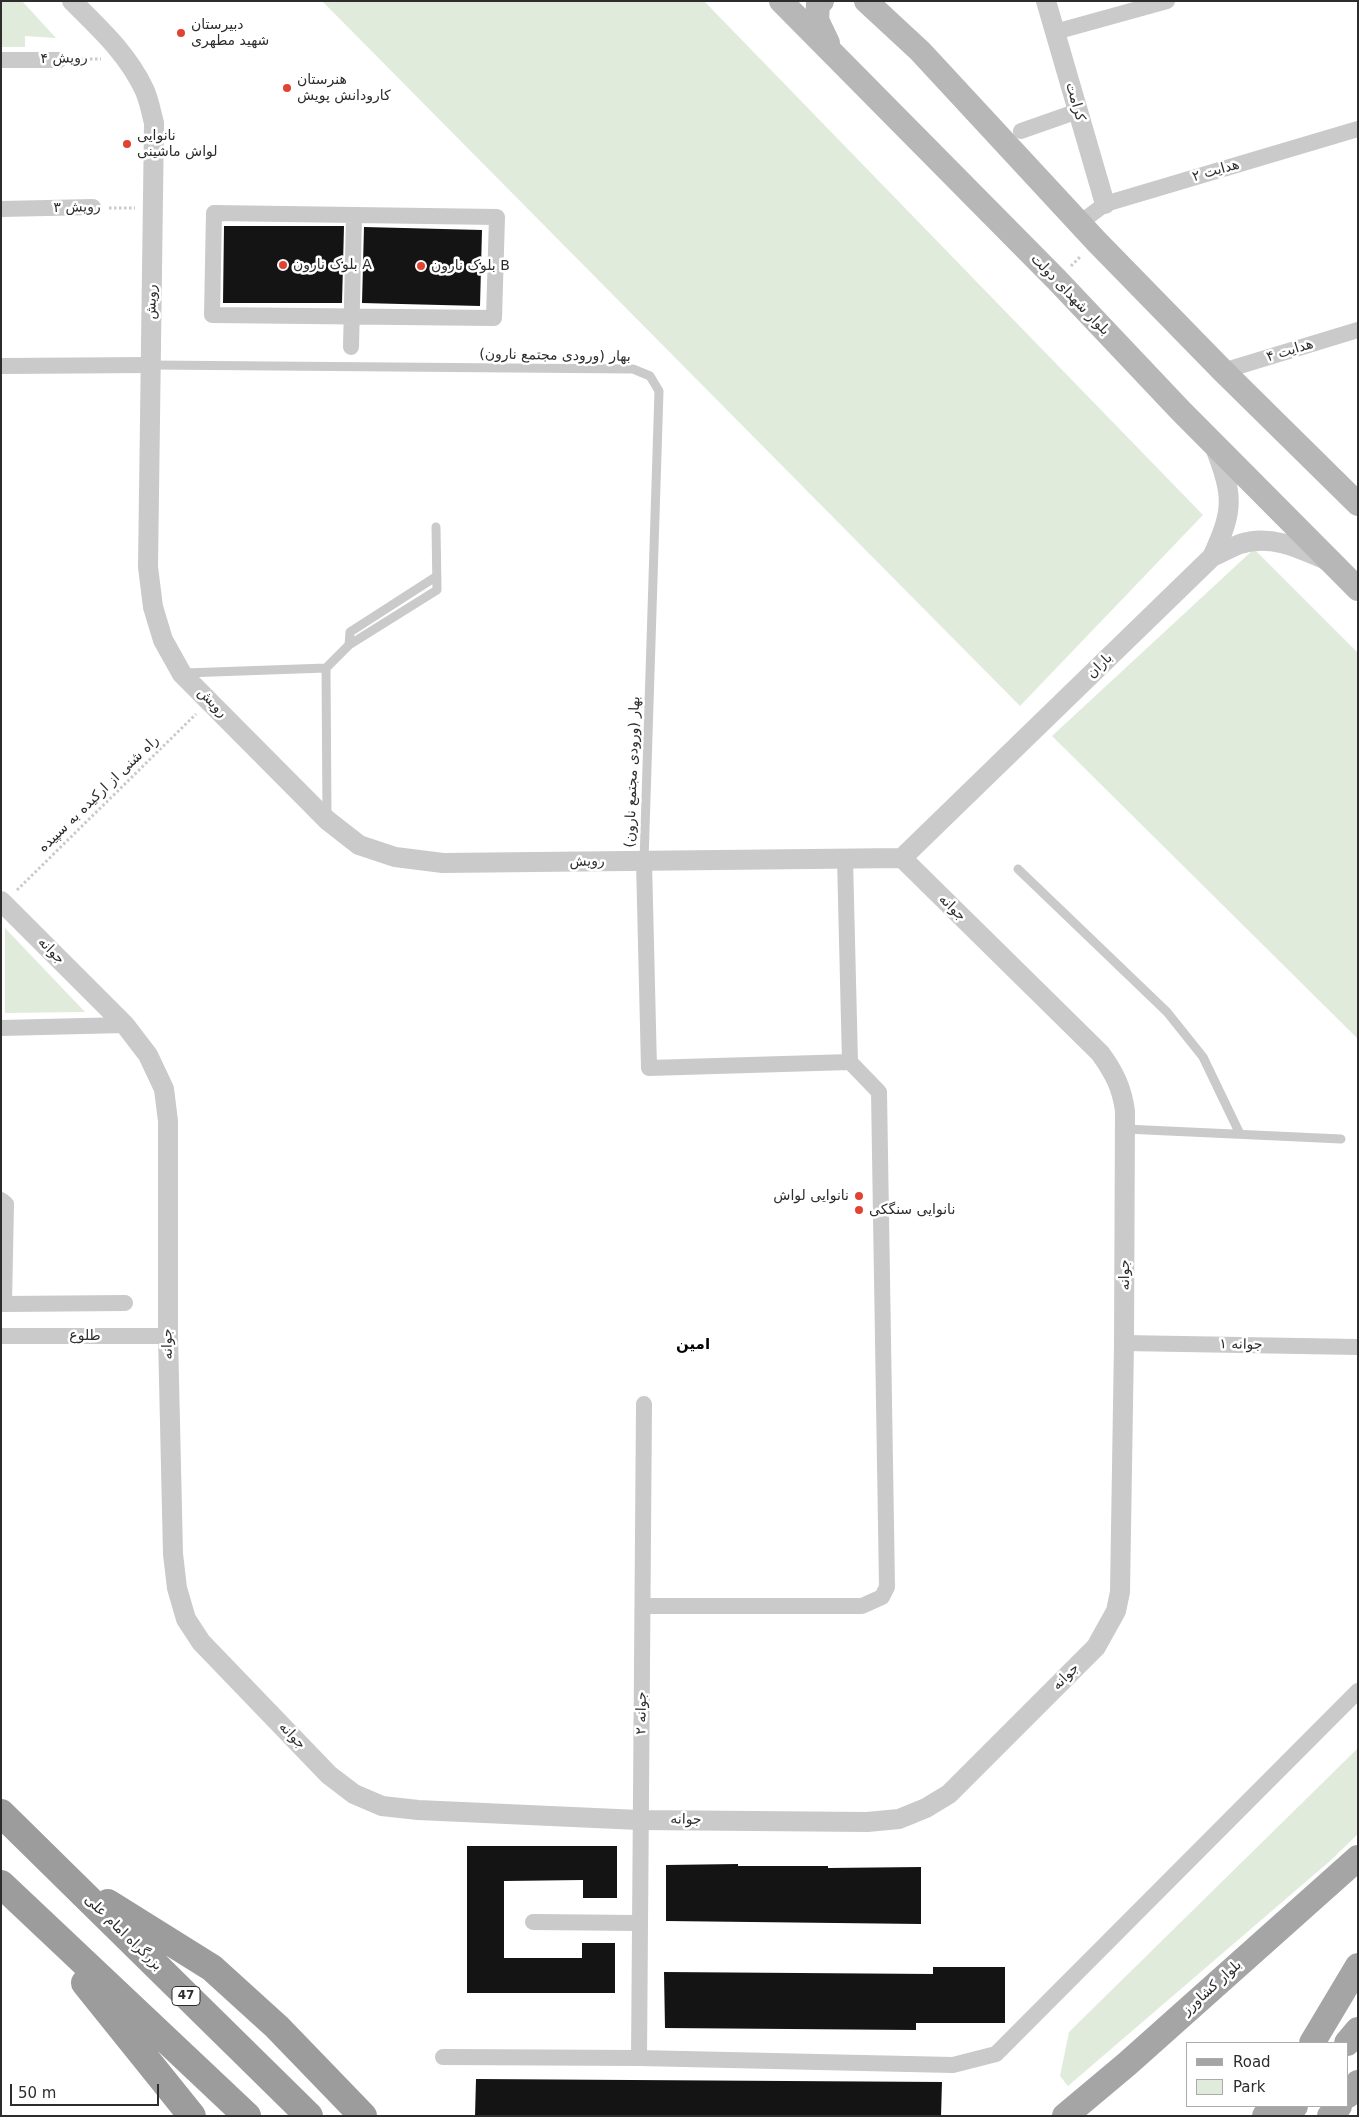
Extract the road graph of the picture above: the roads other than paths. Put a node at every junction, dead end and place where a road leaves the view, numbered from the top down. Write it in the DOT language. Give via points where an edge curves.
graph roads {
  1 [pos="72,1"];
  2 [pos="781,1"];
  3 [pos="822,1"];
  4 [pos="1046,1"];
  5 [pos="1167,1"];
  6 [pos="865,5"];
  7 [pos="1055,32"];
  8 [pos="833,52"];
  9 [pos="1,60"];
  10 [pos="59,60"];
  11 [pos="1078,111"];
  12 [pos="1358,129"];
  13 [pos="1021,131"];
  14 [pos="1104,204"];
  15 [pos="94,208"];
  16 [pos="1,209"];
  17 [pos="354,216"];
  18 [pos="1080,223"];
  19 [pos="351,316"];
  20 [pos="1358,330"];
  21 [pos="351,347"];
  22 [pos="152,365"];
  23 [pos="1,366"];
  24 [pos="350,366"];
  25 [pos="1223,371"];
  26 [pos="1213,443"];
  27 [pos="1357,502"];
  28 [pos="436,527"];
  29 [pos="1212,557"];
  30 [pos="1329,561"];
  31 [pos="1358,589"];
  32 [pos="326,668"];
  33 [pos="182,674"];
  34 [pos="327,820"];
  35 [pos="902,858"];
  36 [pos="845,859"];
  37 [pos="644,861"];
  38 [pos="1018,869"];
  39 [pos="2,902"];
  40 [pos="125,1025"];
  41 [pos="1,1028"];
  42 [pos="850,1062"];
  43 [pos="1125,1129"];
  44 [pos="1240,1134"];
  45 [pos="1341,1139"];
  46 [pos="1,1200"];
  47 [pos="125,1303"];
  48 [pos="3,1304"];
  49 [pos="1,1336"];
  50 [pos="168,1336"];
  51 [pos="1124,1343"];
  52 [pos="1358,1347"];
  53 [pos="644,1404"];
  54 [pos="644,1606"];
  55 [pos="1358,1691"];
  56 [pos="1,1813"];
  57 [pos="639,1820"];
  58 [pos="1358,1858"];
  59 [pos="64,1876"];
  60 [pos="1,1884"];
  61 [pos="27,1909"];
  62 [pos="533,1922"];
  63 [pos="639,1923"];
  64 [pos="1358,1966"];
  65 [pos="1358,2030"];
  66 [pos="1313,2042"];
  67 [pos="1348,2042"];
  68 [pos="443,2057"];
  69 [pos="640,2058"];
  70 [pos="1358,2084"];
  71 [pos="1349,2094"];
  72 [pos="192,2116"];
  73 [pos="247,2116"];
  74 [pos="309,2116"];
  75 [pos="363,2116"];
  76 [pos="1065,2116"];
  1 -- 22 [label="street, رویش" via="126,58 145,90 154,123"];
  2 -- 8 [label="main road, بلوار شهدای دولت"];
  3 -- 8 [label="main road" via="818,4 817,20"];
  4 -- 7 [label="street, کرامت"];
  5 -- 7 [label="street"];
  6 -- 18 [label="main road" via="920,51"];
  7 -- 11 [label="street, کرامت"];
  8 -- 26 [label="main road, بلوار شهدای دولت"];
  9 -- 10 [label="street, رویش ۴"];
  11 -- 13 [label="street"];
  11 -- 14 [label="street, کرامت"];
  12 -- 14 [label="street, هدایت ۲"];
  14 -- 18 [label="street, هدایت ۲"];
  15 -- 16 [label="street, رویش ۳"];
  17 -- 19 [label="street"];
  17 -- 19 [label="street" via="214,213 212,315"];
  17 -- 19 [label="street" via="496,217 494,318"];
  18 -- 25 [label="main road"];
  19 -- 21 [label="street"];
  20 -- 25 [label="street, هدایت ۴"];
  21 -- 24 [label="lane"];
  22 -- 23 [label="street"];
  22 -- 24 [label="lane, بهار (ورودی مجتمع نارون)"];
  22 -- 33 [label="street, رویش" via="148,567 153,607 163,640"];
  24 -- 37 [label="lane, بهار (ورودی مجتمع نارون)" via="633,369 650,376 659,391"];
  25 -- 27 [label="main road"];
  26 -- 29 [label="street, باران" via="1227,479 1229,506 1226,527"];
  26 -- 30 [label="main road, بلوار شهدای دولت"];
  28 -- 32 [label="lane" via="437,576 350,632 350,645"];
  29 -- 30 [label="street" via="1242,544 1264,540 1291,545"];
  29 -- 35 [label="street, باران"];
  30 -- 31 [label="main road, بلوار شهدای دولت"];
  32 -- 33 [label="lane"];
  32 -- 34 [label="lane"];
  33 -- 34 [label="street, رویش"];
  34 -- 37 [label="street, رویش" via="359,845 395,857 442,863"];
  35 -- 36 [label="street, رویش"];
  35 -- 43 [label="street, جوانه" via="1100,1053 1113,1070 1122,1092"];
  36 -- 37 [label="street, رویش"];
  36 -- 42 [label="street"];
  37 -- 42 [label="street" via="650,1068"];
  38 -- 44 [label="lane" via="1167,1012 1203,1056"];
  39 -- 40 [label="street, جوانه"];
  40 -- 41 [label="street"];
  40 -- 50 [label="street, جوانه" via="148,1055 164,1089 168,1121"];
  42 -- 54 [label="street" via="879,1092 887,1587 882,1597 862,1606"];
  43 -- 44 [label="lane"];
  43 -- 51 [label="street, جوانه"];
  44 -- 45 [label="lane"];
  46 -- 48 [label="street" via="6,1204"];
  47 -- 48 [label="street"];
  49 -- 50 [label="street, طلوع"];
  50 -- 57 [label="street, جوانه" via="173,1554 177,1588 186,1619 201,1642 329,1775 354,1794 382,1806"];
  51 -- 52 [label="street, جوانه ۱"];
  51 -- 57 [label="street, جوانه" via="1120,1592 1116,1611 1096,1647 949,1794 899,1819 867,1822"];
  53 -- 54 [label="street, جوانه ۲"];
  54 -- 57 [label="street, جوانه ۲"];
  55 -- 69 [label="street" via="996,2054 953,2065"];
  56 -- 59 [label="highway, بزرگراه امام علی / 47"];
  57 -- 63 [label="street, جوانه ۲"];
  58 -- 76 [label="main road, بلوار کشاورز"];
  59 -- 74 [label="highway, بزرگراه امام علی / 47"];
  59 -- 75 [label="highway" via="212,1968 277,2027"];
  60 -- 61 [label="highway"];
  61 -- 72 [label="highway"];
  61 -- 73 [label="highway"];
  62 -- 63 [label="street"];
  63 -- 69 [label="street, جوانه ۲"];
  64 -- 66 [label="main road"];
  65 -- 67 [label="main road"];
  68 -- 69 [label="street"];
  70 -- 71 [label="main road"];
}
